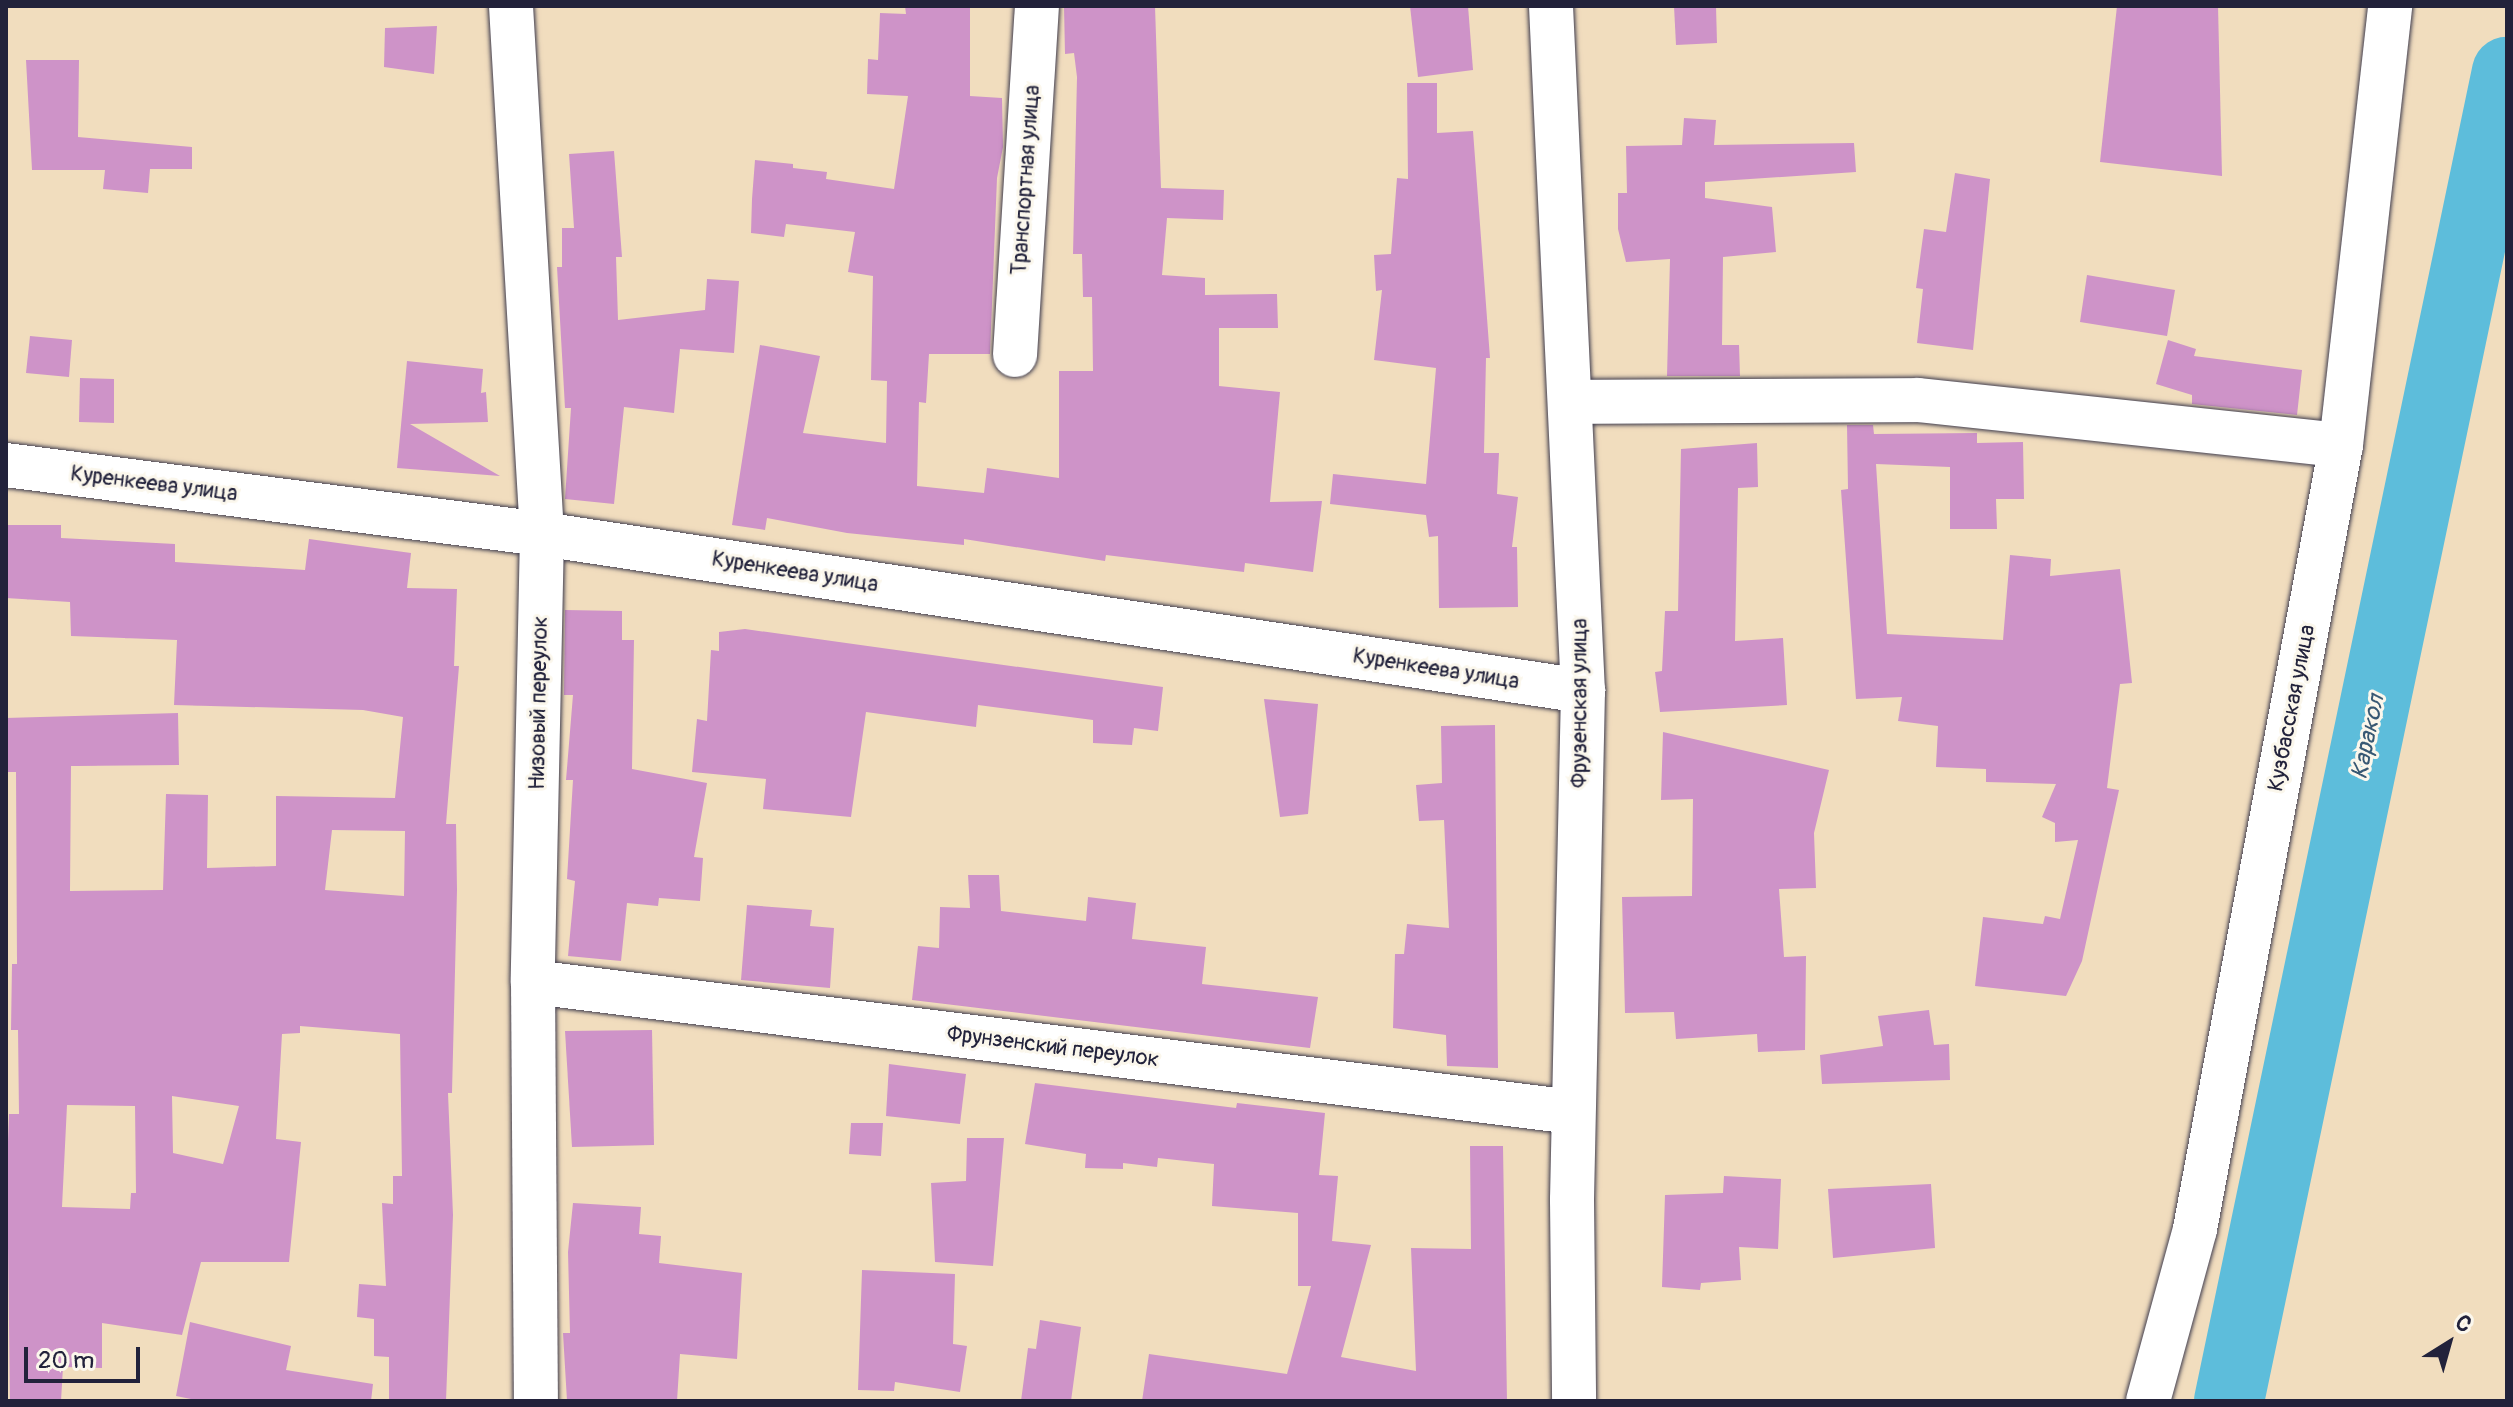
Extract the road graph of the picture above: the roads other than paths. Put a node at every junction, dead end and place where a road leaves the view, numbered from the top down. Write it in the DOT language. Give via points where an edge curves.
graph roads {
  1 [pos="511,6"];
  2 [pos="1037,6"];
  3 [pos="1551,6"];
  4 [pos="2390,6"];
  5 [pos="1015,355"];
  6 [pos="1570,402"];
  7 [pos="2341,445"];
  8 [pos="6,465"];
  9 [pos="542,534"];
  10 [pos="1583,691"];
  11 [pos="533,982"];
  12 [pos="1573,1112"];
  13 [pos="536,1401"];
  14 [pos="1574,1401"];
  15 [pos="2148,1401"];
  1 -- 9 [label="street, Низовый переулок"];
  2 -- 5 [label="street, Транспортная улица"];
  3 -- 6 [label="street, Фрузенская улица"];
  4 -- 7 [label="street, Кузбасская улица"];
  6 -- 7 [label="street" via="1918,400"];
  6 -- 10 [label="street, Фрузенская улица"];
  7 -- 15 [label="street, Кузбасская улица" via="2195,1229"];
  8 -- 9 [label="street, Куренкеева улица"];
  9 -- 10 [label="street, Куренкеева улица"];
  9 -- 11 [label="street, Низовый переулок"];
  10 -- 12 [label="street, Фрузенская улица"];
  11 -- 12 [label="street, Фрунзенский переулок"];
  11 -- 13 [label="street, Низовый переулок"];
  12 -- 14 [label="street, Фрузенская улица"];
}
